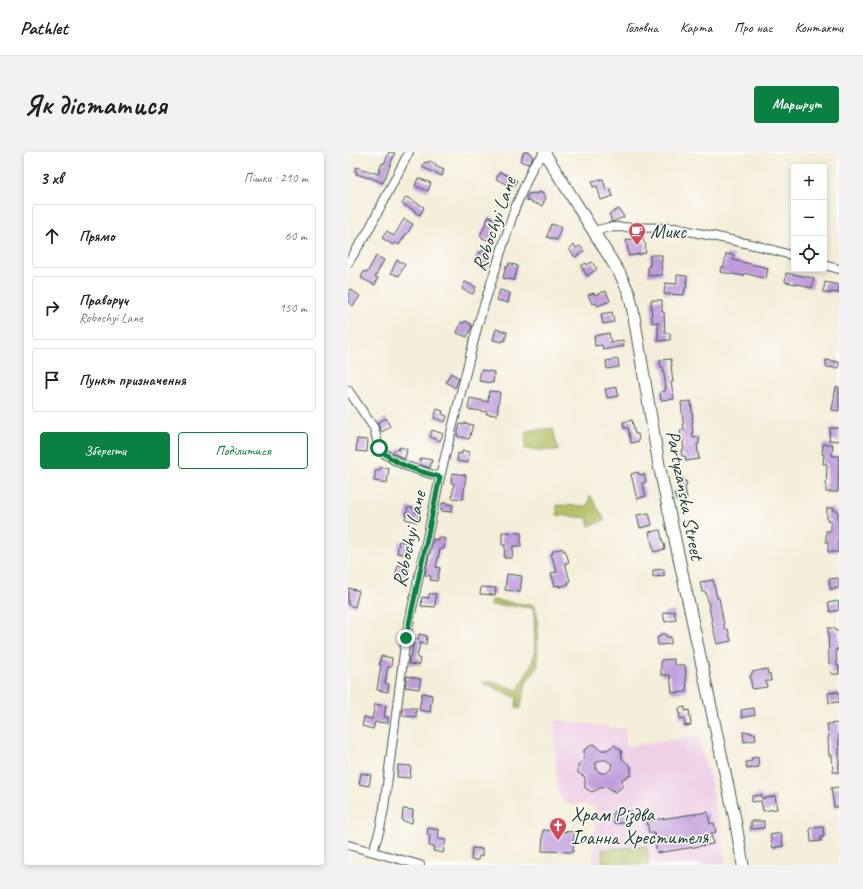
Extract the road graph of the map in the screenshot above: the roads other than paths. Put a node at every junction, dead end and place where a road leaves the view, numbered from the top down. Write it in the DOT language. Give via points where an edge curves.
graph roads {
  1 [pos="409,152"];
  2 [pos="544,153"];
  3 [pos="593,231"];
  4 [pos="791,255"];
  5 [pos="348,263"];
  6 [pos="827,266"];
  7 [pos="839,269"];
  8 [pos="348,390"];
  9 [pos="440,477"];
  10 [pos="348,845"];
  11 [pos="372,851"];
  12 [pos="420,865"];
  13 [pos="743,865"];
  1 -- 5 [label="street" via="367,233"];
  2 -- 3 [label="main road, Partyzanska Street"];
  2 -- 9 [label="street, Robochyi Lane" via="534,164 515,208 478,324"];
  3 -- 4 [label="street" via="610,227 675,228"];
  3 -- 13 [label="main road, Partyzanska Street" via="629,293 659,465"];
  6 -- 7 [label="street"];
  8 -- 9 [label="street" via="374,428 379,448 385,454 406,466"];
  9 -- 11 [label="street, Robochyi Lane" via="406,638 384,808"];
  10 -- 11 [label="street"];
  11 -- 12 [label="street"];
}
